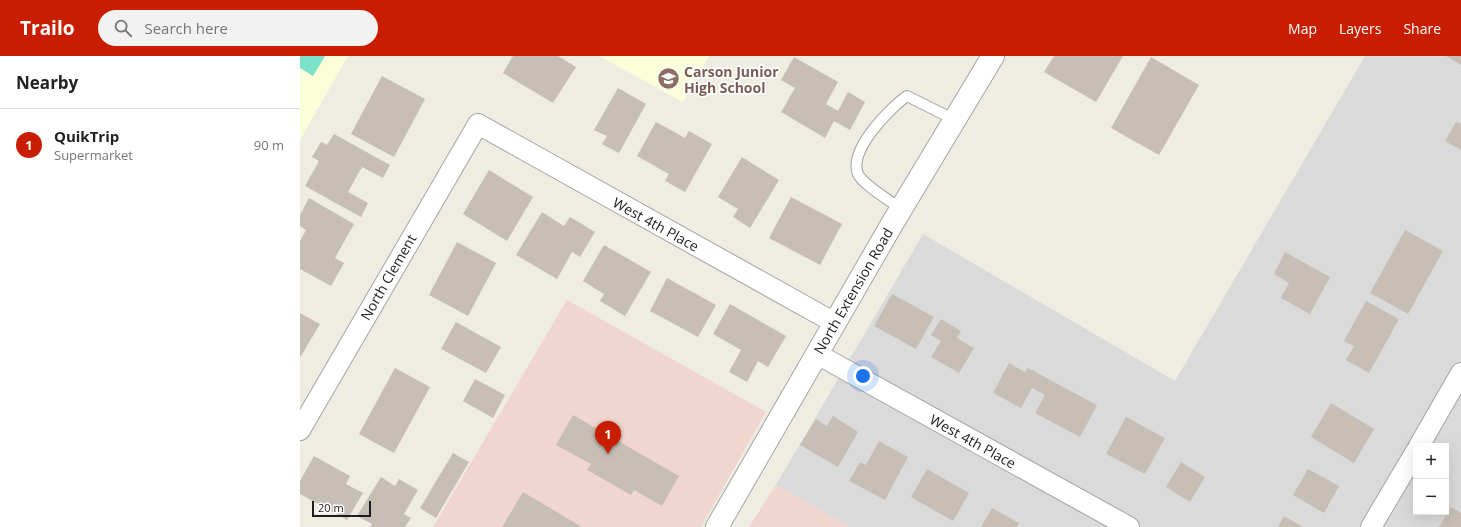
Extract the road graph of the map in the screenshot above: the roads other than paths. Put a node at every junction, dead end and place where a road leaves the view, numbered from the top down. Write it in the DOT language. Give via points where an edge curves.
graph roads {
  1 [pos="993,56"];
  2 [pos="955,120"];
  3 [pos="478,124"];
  4 [pos="901,209"];
  5 [pos="835,323"];
  6 [pos="817,354"];
  7 [pos="1461,374"];
  8 [pos="300,430"];
  9 [pos="1421,443"];
  10 [pos="1413,456"];
  11 [pos="716,527"];
  12 [pos="1129,527"];
  13 [pos="1371,527"];
  1 -- 2 [label="street, North Extension Road"];
  2 -- 4 [label="street, North Extension Road"];
  2 -- 4 [label="lane" via="907,96 885,115 860,152 858,174 868,185"];
  3 -- 5 [label="street, West 4th Place"];
  3 -- 8 [label="street, North Clement"];
  4 -- 5 [label="street, North Extension Road"];
  5 -- 6 [label="street, North Extension Road"];
  6 -- 11 [label="street, North Extension Road"];
  6 -- 12 [label="street, West 4th Place"];
  7 -- 9 [label="street"];
  10 -- 13 [label="street"];
}
